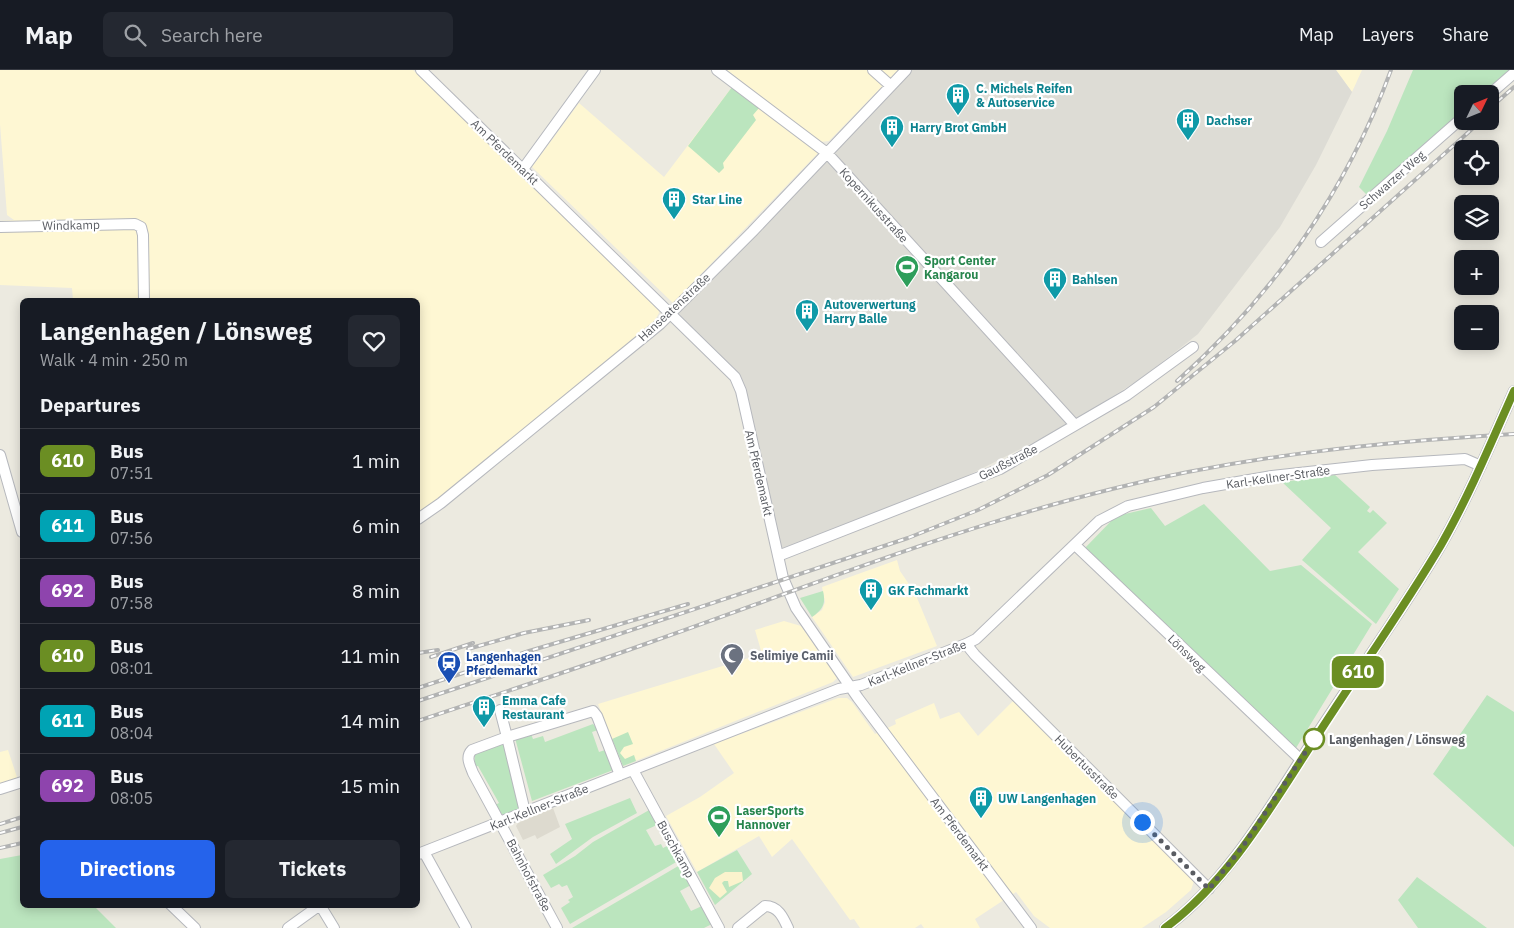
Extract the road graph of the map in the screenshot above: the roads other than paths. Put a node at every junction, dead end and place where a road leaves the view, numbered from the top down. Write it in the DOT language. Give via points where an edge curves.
graph roads {
  1 [pos="421,70"];
  2 [pos="595,70"];
  3 [pos="717,70"];
  4 [pos="873,70"];
  5 [pos="906,70"];
  6 [pos="1514,73"];
  7 [pos="891,86"];
  8 [pos="1499,86"];
  9 [pos="1454,125"];
  10 [pos="827,153"];
  11 [pos="523,169"];
  12 [pos="0,227"];
  13 [pos="1321,242"];
  14 [pos="144,298"];
  15 [pos="670,313"];
  16 [pos="1194,347"];
  17 [pos="1514,391"];
  18 [pos="1075,425"];
  19 [pos="0,455"];
  20 [pos="1481,466"];
  21 [pos="420,518"];
  22 [pos="20,525"];
  23 [pos="1075,545"];
  24 [pos="778,556"];
  25 [pos="966,644"];
  26 [pos="850,687"];
  27 [pos="500,710"];
  28 [pos="507,737"];
  29 [pos="1301,760"];
  30 [pos="633,770"];
  31 [pos="620,775"];
  32 [pos="20,783"];
  33 [pos="0,789"];
  34 [pos="525,812"];
  35 [pos="500,822"];
  36 [pos="421,853"];
  37 [pos="1209,889"];
  38 [pos="174,908"];
  39 [pos="316,908"];
  40 [pos="322,908"];
  41 [pos="195,928"];
  42 [pos="288,928"];
  43 [pos="334,928"];
  44 [pos="466,928"];
  45 [pos="558,928"];
  46 [pos="719,928"];
  47 [pos="738,928"];
  48 [pos="788,928"];
  49 [pos="1031,928"];
  50 [pos="1165,928"];
  1 -- 11 [label="street, Am Pferdemarkt"];
  2 -- 11 [label="street"];
  3 -- 10 [label="street, Kopernikusstraße"];
  4 -- 7 [label="street"];
  5 -- 7 [label="street, Hanseatenstraße"];
  6 -- 8 [label="street"];
  7 -- 10 [label="street, Hanseatenstraße"];
  9 -- 13 [label="street, Schwarzer Weg"];
  10 -- 15 [label="street, Hanseatenstraße"];
  10 -- 18 [label="street, Kopernikusstraße"];
  11 -- 15 [label="street, Am Pferdemarkt"];
  12 -- 14 [label="street, Windkamp" via="135,224 141,227 143,235"];
  15 -- 21 [label="street, Hanseatenstraße"];
  15 -- 24 [label="street, Am Pferdemarkt" via="726,367 741,391"];
  16 -- 18 [label="street, Gaußstraße" via="1127,395"];
  17 -- 20 [label="street"];
  18 -- 24 [label="street, Gaußstraße" via="1000,469"];
  19 -- 22 [label="street"];
  20 -- 23 [label="street, Karl-Kellner-Straße" via="1465,459 1372,465 1272,476 1202,488 1112,513"];
  20 -- 29 [label="street" via="1429,565"];
  23 -- 25 [label="street, Karl-Kellner-Straße" via="976,639"];
  23 -- 29 [label="street, Lönsweg"];
  24 -- 26 [label="street, Am Pferdemarkt" via="790,598"];
  25 -- 26 [label="street, Karl-Kellner-Straße"];
  25 -- 37 [label="street, Hubertusstraße"];
  26 -- 30 [label="street, Karl-Kellner-Straße" via="838,688"];
  26 -- 49 [label="street, Am Pferdemarkt"];
  27 -- 28 [label="street"];
  28 -- 31 [label="street" via="592,711 597,716"];
  28 -- 34 [label="street"];
  28 -- 35 [label="street, Bahnhofstraße" via="477,747 468,754 473,773"];
  29 -- 37 [label="street" via="1243,846"];
  30 -- 31 [label="street, Karl-Kellner-Straße"];
  30 -- 46 [label="street, Buschkamp"];
  31 -- 34 [label="street, Karl-Kellner-Straße"];
  32 -- 33 [label="street"];
  34 -- 35 [label="street, Karl-Kellner-Straße"];
  35 -- 36 [label="street, Karl-Kellner-Straße"];
  35 -- 45 [label="street, Bahnhofstraße"];
  36 -- 44 [label="street"];
  37 -- 50 [label="street"];
  38 -- 41 [label="street"];
  39 -- 42 [label="street"];
  40 -- 43 [label="street"];
  47 -- 48 [label="street" via="764,906 777,910"];
}
